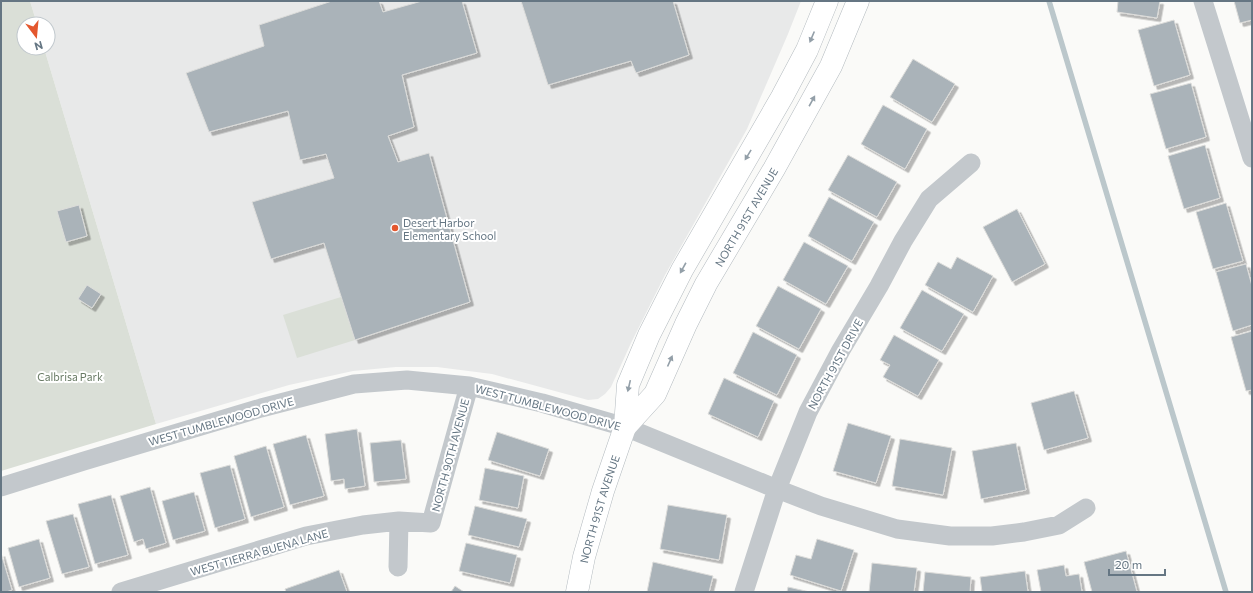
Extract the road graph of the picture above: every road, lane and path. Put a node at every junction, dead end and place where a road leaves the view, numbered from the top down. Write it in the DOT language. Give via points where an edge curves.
graph roads {
  1 [pos="827,1"];
  2 [pos="858,1"];
  3 [pos="1203,1"];
  4 [pos="768,121"];
  5 [pos="793,134"];
  6 [pos="1252,158"];
  7 [pos="971,163"];
  8 [pos="469,386"];
  9 [pos="625,427"];
  10 [pos="1,487"];
  11 [pos="777,489"];
  12 [pos="1086,508"];
  13 [pos="399,522"];
  14 [pos="432,523"];
  15 [pos="398,567"];
  16 [pos="121,592"];
  17 [pos="577,592"];
  18 [pos="744,592"];
  1 -- 4 [label="main road, NORTH 91ST AVENUE, one-way" via="807,50"];
  5 -- 2 [label="main road, NORTH 91ST AVENUE, one-way" via="831,66"];
  3 -- 6 [label="street"];
  4 -- 5 [label="main road"];
  4 -- 9 [label="main road, NORTH 91ST AVENUE, one-way" via="682,270 649,335 628,385"];
  9 -- 5 [label="main road, NORTH 91ST AVENUE, one-way" via="655,394 706,284"];
  7 -- 11 [label="street, NORTH 91ST DRIVE" via="929,199 907,235 808,412"];
  8 -- 9 [label="street, WEST TUMBLEWOOD DRIVE" via="542,403"];
  8 -- 10 [label="street, WEST TUMBLEWOOD DRIVE" via="407,380 354,384 261,408"];
  8 -- 14 [label="street, NORTH 90TH AVENUE"];
  9 -- 11 [label="street, WEST TUMBLEWOOD DRIVE"];
  9 -- 17 [label="main road, NORTH 91ST AVENUE" via="603,491"];
  11 -- 12 [label="street, WEST TUMBLEWOOD DRIVE" via="821,506 897,528 950,536 992,536 1059,525"];
  11 -- 18 [label="street, NORTH 91ST DRIVE"];
  13 -- 14 [label="street, WEST TIERRA BUENA LANE"];
  13 -- 15 [label="street"];
  13 -- 16 [label="street, WEST TIERRA BUENA LANE" via="363,525 306,536"];
}
